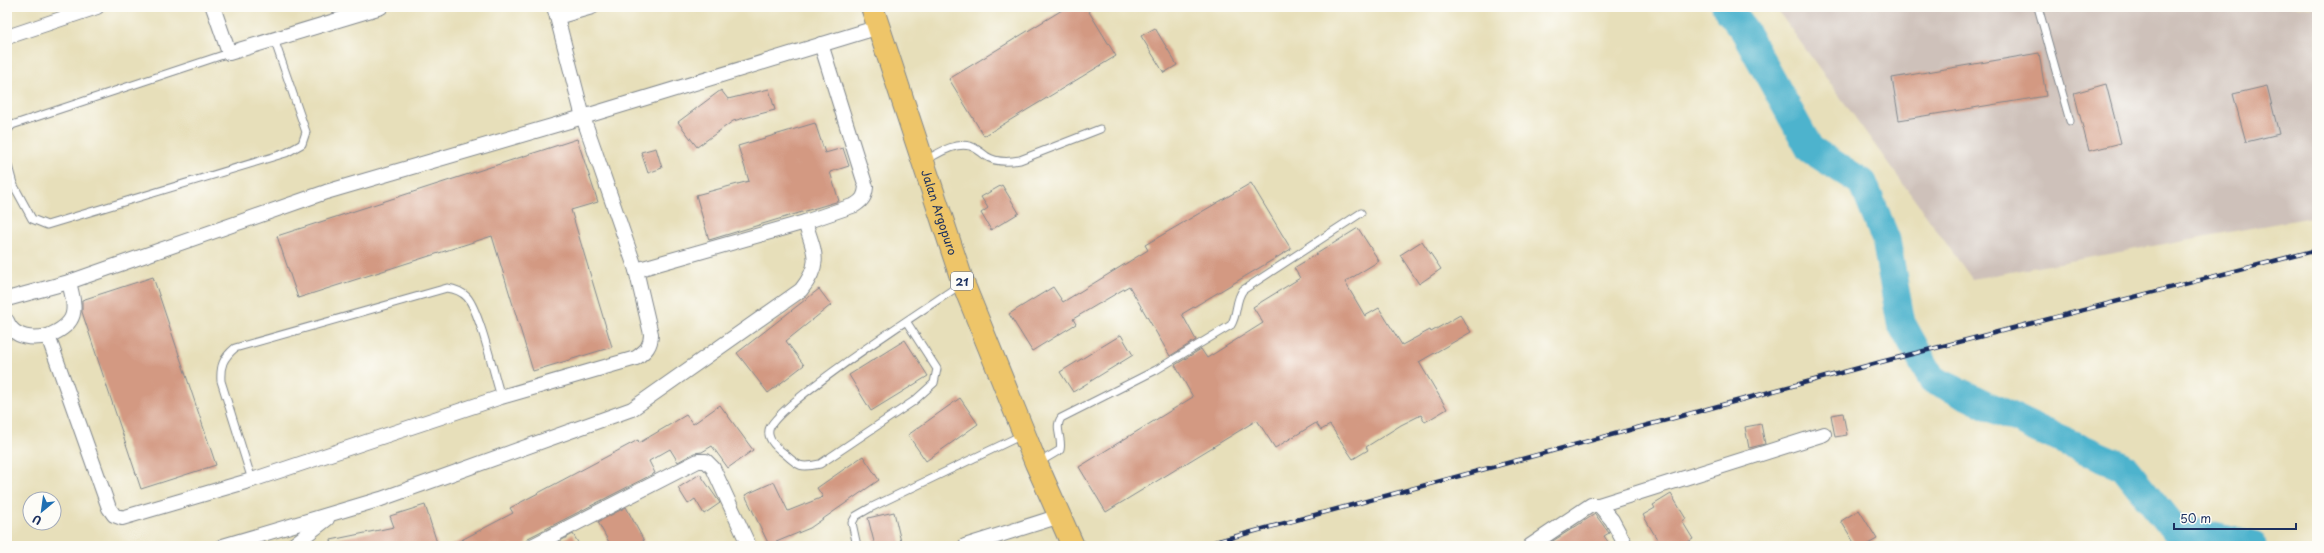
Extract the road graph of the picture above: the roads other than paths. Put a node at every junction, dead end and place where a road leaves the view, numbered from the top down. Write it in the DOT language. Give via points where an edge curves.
graph roads {
  1 [pos="97,7"];
  2 [pos="213,7"];
  3 [pos="381,7"];
  4 [pos="592,7"];
  5 [pos="2038,7"];
  6 [pos="555,12"];
  7 [pos="876,17"];
  8 [pos="7,37"];
  9 [pos="274,39"];
  10 [pos="821,44"];
  11 [pos="229,53"];
  12 [pos="583,117"];
  13 [pos="2070,121"];
  14 [pos="1100,129"];
  15 [pos="7,130"];
  16 [pos="924,161"];
  17 [pos="7,162"];
  18 [pos="10,185"];
  19 [pos="1361,213"];
  20 [pos="805,222"];
  21 [pos="636,270"];
  22 [pos="70,282"];
  23 [pos="963,283"];
  24 [pos="7,299"];
  25 [pos="7,321"];
  26 [pos="906,321"];
  27 [pos="48,336"];
  28 [pos="501,397"];
  29 [pos="1024,434"];
  30 [pos="1824,434"];
  31 [pos="1036,464"];
  32 [pos="252,480"];
  33 [pos="1600,505"];
  34 [pos="332,515"];
  35 [pos="1060,516"];
  36 [pos="222,546"];
  37 [pos="292,546"];
  38 [pos="532,546"];
  39 [pos="749,546"];
  40 [pos="857,546"];
  41 [pos="965,546"];
  42 [pos="1073,546"];
  43 [pos="1530,546"];
  44 [pos="1626,546"];
  1 -- 8 [label="street"];
  2 -- 11 [label="street"];
  3 -- 9 [label="street"];
  4 -- 6 [label="street"];
  5 -- 13 [label="lane"];
  6 -- 12 [label="street"];
  7 -- 10 [label="street"];
  7 -- 16 [label="highway, Jalan Argopuro / 21"];
  9 -- 11 [label="street"];
  9 -- 18 [label="lane" via="306,132 302,144 296,148 47,225 32,220"];
  10 -- 12 [label="street"];
  10 -- 20 [label="street" via="866,187 865,194 856,205"];
  11 -- 15 [label="lane" via="12,125"];
  12 -- 21 [label="street"];
  12 -- 22 [label="street" via="326,192"];
  14 -- 16 [label="lane" via="1020,160 996,160 976,148 962,145 947,148"];
  16 -- 23 [label="highway, Jalan Argopuro / 21"];
  17 -- 18 [label="lane"];
  19 -- 31 [label="lane" via="1243,290 1238,298 1231,325 1156,370 1061,418 1058,426 1062,445 1060,450"];
  20 -- 21 [label="street"];
  20 -- 34 [label="street" via="816,260 810,279 801,290 632,409"];
  21 -- 28 [label="street" via="651,334 651,344 645,352 636,358"];
  22 -- 24 [label="street"];
  22 -- 27 [label="street" via="75,306 73,316 66,326"];
  23 -- 26 [label="lane"];
  23 -- 29 [label="highway, Jalan Argopuro / 21"];
  25 -- 27 [label="street" via="17,334 24,337"];
  26 -- 26 [label="lane" via="835,370 776,416 769,430 775,447 798,466 820,464 914,401 934,383 937,369"];
  27 -- 32 [label="street" via="109,508 114,515 122,518 132,516"];
  28 -- 32 [label="street"];
  28 -- 32 [label="lane" via="475,311 467,297 457,290 447,288 234,348 226,355 220,368 221,381"];
  29 -- 31 [label="highway, Jalan Argopuro / 21"];
  29 -- 40 [label="lane" via="856,516 852,524"];
  30 -- 33 [label="street"];
  31 -- 35 [label="highway, Jalan Argopuro / 21"];
  33 -- 43 [label="street" via="1591,505"];
  33 -- 44 [label="street" via="1612,520"];
  34 -- 36 [label="street"];
  34 -- 37 [label="street"];
  35 -- 41 [label="street"];
  35 -- 42 [label="highway, Jalan Argopuro / 21"];
  38 -- 39 [label="street" via="698,461 706,461 713,468"];
}
